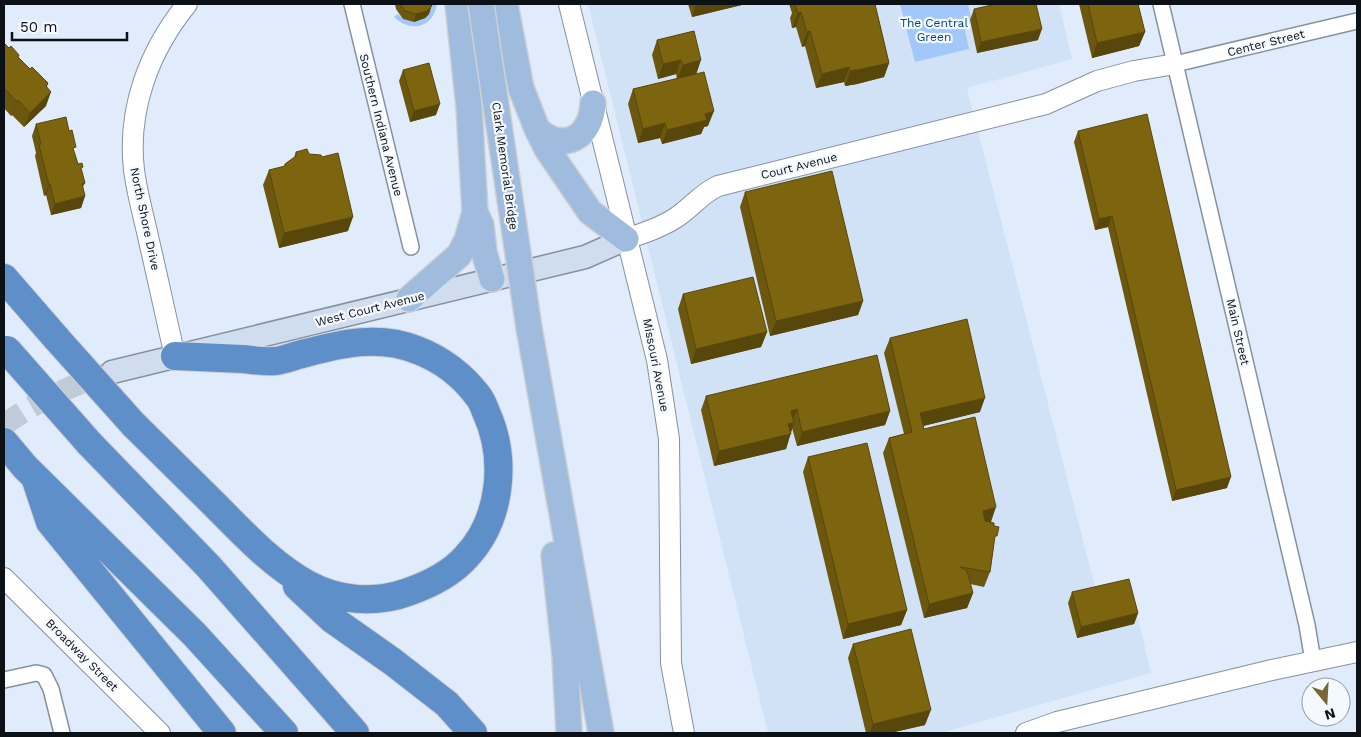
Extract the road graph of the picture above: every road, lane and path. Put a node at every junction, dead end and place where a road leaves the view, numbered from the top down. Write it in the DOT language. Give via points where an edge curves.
graph roads {
  1 [pos="187,4"];
  2 [pos="352,4"];
  3 [pos="458,4"];
  4 [pos="481,4"];
  5 [pos="505,4"];
  6 [pos="569,4"];
  7 [pos="1161,4"];
  8 [pos="1357,21"];
  9 [pos="1175,64"];
  10 [pos="593,104"];
  11 [pos="537,130"];
  12 [pos="474,212"];
  13 [pos="626,239"];
  14 [pos="411,247"];
  15 [pos="4,278"];
  16 [pos="492,279"];
  17 [pos="409,299"];
  18 [pos="529,328"];
  19 [pos="6,348"];
  20 [pos="175,356"];
  21 [pos="112,372"];
  22 [pos="4,442"];
  23 [pos="30,471"];
  24 [pos="246,536"];
  25 [pos="4,578"];
  26 [pos="1357,652"];
  27 [pos="1313,662"];
  28 [pos="4,680"];
  29 [pos="62,733"];
  30 [pos="160,733"];
  31 [pos="222,733"];
  32 [pos="284,733"];
  33 [pos="354,733"];
  34 [pos="473,733"];
  35 [pos="569,733"];
  36 [pos="601,733"];
  37 [pos="684,733"];
  38 [pos="1026,733"];
  1 -- 20 [label="street, North Shore Drive" via="164,34 147,70 136,108 133,148 137,188"];
  2 -- 14 [label="street, Southern Indiana Avenue"];
  3 -- 12 [label="main road" via="469,107"];
  4 -- 18 [label="main road, Clark Memorial Bridge, bridge"];
  5 -- 11 [label="main road" via="521,88"];
  6 -- 10 [label="street, Missouri Avenue"];
  7 -- 9 [label="street, Main Street"];
  8 -- 9 [label="street, Center Street"];
  9 -- 13 [label="street, Court Avenue" via="1134,71 1098,82 1046,104 718,186 669,222"];
  9 -- 27 [label="street, Main Street"];
  10 -- 11 [label="main road" via="589,125 573,139 550,139"];
  10 -- 13 [label="street, Missouri Avenue"];
  11 -- 13 [label="main road" via="590,212"];
  12 -- 16 [label="main road" via="481,225"];
  12 -- 17 [label="main road" via="467,240 459,255"];
  13 -- 16 [label="main road, West Court Avenue" via="585,257"];
  13 -- 37 [label="street, Missouri Avenue" via="657,360 669,439 671,663"];
  15 -- 24 [label="highway, bridge" via="133,424"];
  16 -- 17 [label="main road, West Court Avenue"];
  17 -- 20 [label="main road, West Court Avenue"];
  18 -- 35 [label="main road" via="565,656"];
  18 -- 36 [label="main road"];
  19 -- 33 [label="highway, bridge" via="89,443 210,567"];
  20 -- 21 [label="main road, West Court Avenue"];
  20 -- 24 [label="highway" via="275,361 355,342 399,344 434,357 458,374 480,398 491,423 498,449 498,480 494,507 487,524 466,557 449,572 421,587 396,596 370,600 336,596 308,585 280,567"];
  22 -- 23 [label="highway"];
  23 -- 31 [label="highway" via="50,522"];
  23 -- 32 [label="highway" via="195,635"];
  24 -- 34 [label="highway" via="332,619 448,704"];
  25 -- 30 [label="street, Broadway Street"];
  26 -- 27 [label="street"];
  27 -- 38 [label="street" via="1057,722"];
  28 -- 29 [label="street" via="36,673 44,675 51,689"];
}
